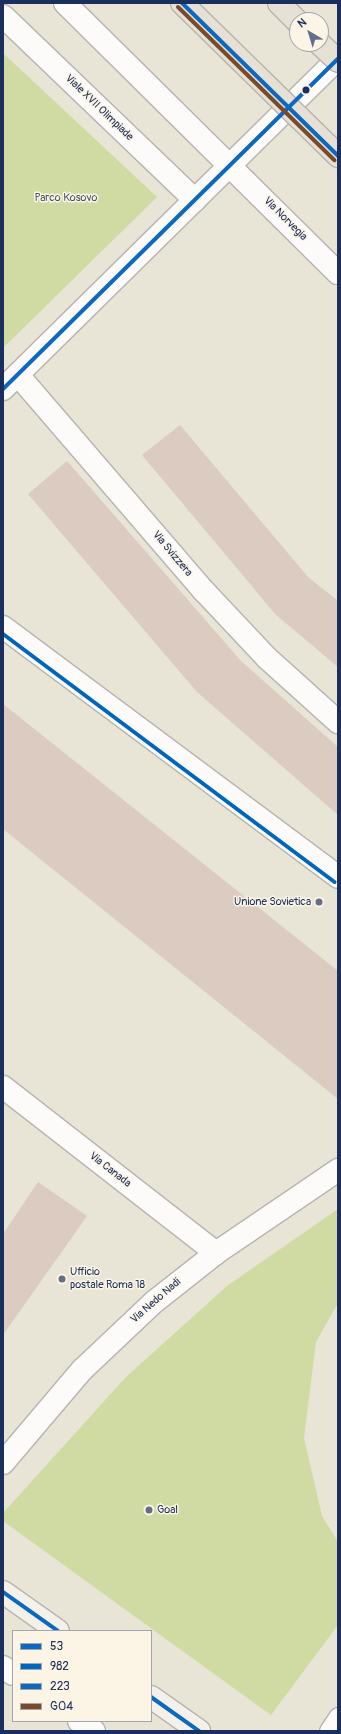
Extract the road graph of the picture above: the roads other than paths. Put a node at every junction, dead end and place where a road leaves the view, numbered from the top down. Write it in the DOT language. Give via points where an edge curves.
graph roads {
  1 [pos="7,3"];
  2 [pos="65,3"];
  3 [pos="182,3"];
  4 [pos="278,3"];
  5 [pos="3,8"];
  6 [pos="289,13"];
  7 [pos="3,16"];
  8 [pos="329,52"];
  9 [pos="338,60"];
  10 [pos="338,156"];
  11 [pos="231,166"];
  12 [pos="195,200"];
  13 [pos="338,273"];
  14 [pos="10,382"];
  15 [pos="3,627"];
  16 [pos="338,722"];
  17 [pos="338,877"];
  18 [pos="3,1087"];
  19 [pos="338,1170"];
  20 [pos="216,1253"];
  21 [pos="3,1463"];
  22 [pos="3,1592"];
  23 [pos="57,1630"];
  24 [pos="3,1668"];
  25 [pos="12,1673"];
  26 [pos="152,1698"];
  27 [pos="338,1716"];
  28 [pos="80,1722"];
  29 [pos="94,1731"];
  30 [pos="199,1731"];
  31 [pos="328,1731"];
  1 -- 5 [label="street"];
  2 -- 11 [label="street, Via Norvegia"];
  3 -- 10 [label="main road, bridge"];
  4 -- 6 [label="main road"];
  7 -- 12 [label="street, Viale XVII Olimpiade"];
  8 -- 9 [label="main road, bridge"];
  9 -- 11 [label="street"];
  11 -- 12 [label="street"];
  11 -- 13 [label="street, Via Norvegia"];
  12 -- 14 [label="street"];
  14 -- 16 [label="street, Via Svizzera" via="267,658"];
  15 -- 17 [label="street"];
  18 -- 20 [label="street, Via Canada"];
  19 -- 20 [label="street, Via Nedo Nadi"];
  20 -- 21 [label="street, Via Nedo Nadi" via="154,1302 97,1354"];
  22 -- 23 [label="street"];
  24 -- 25 [label="street"];
  26 -- 30 [label="street"];
  27 -- 31 [label="lane"];
  28 -- 29 [label="street"];
}
